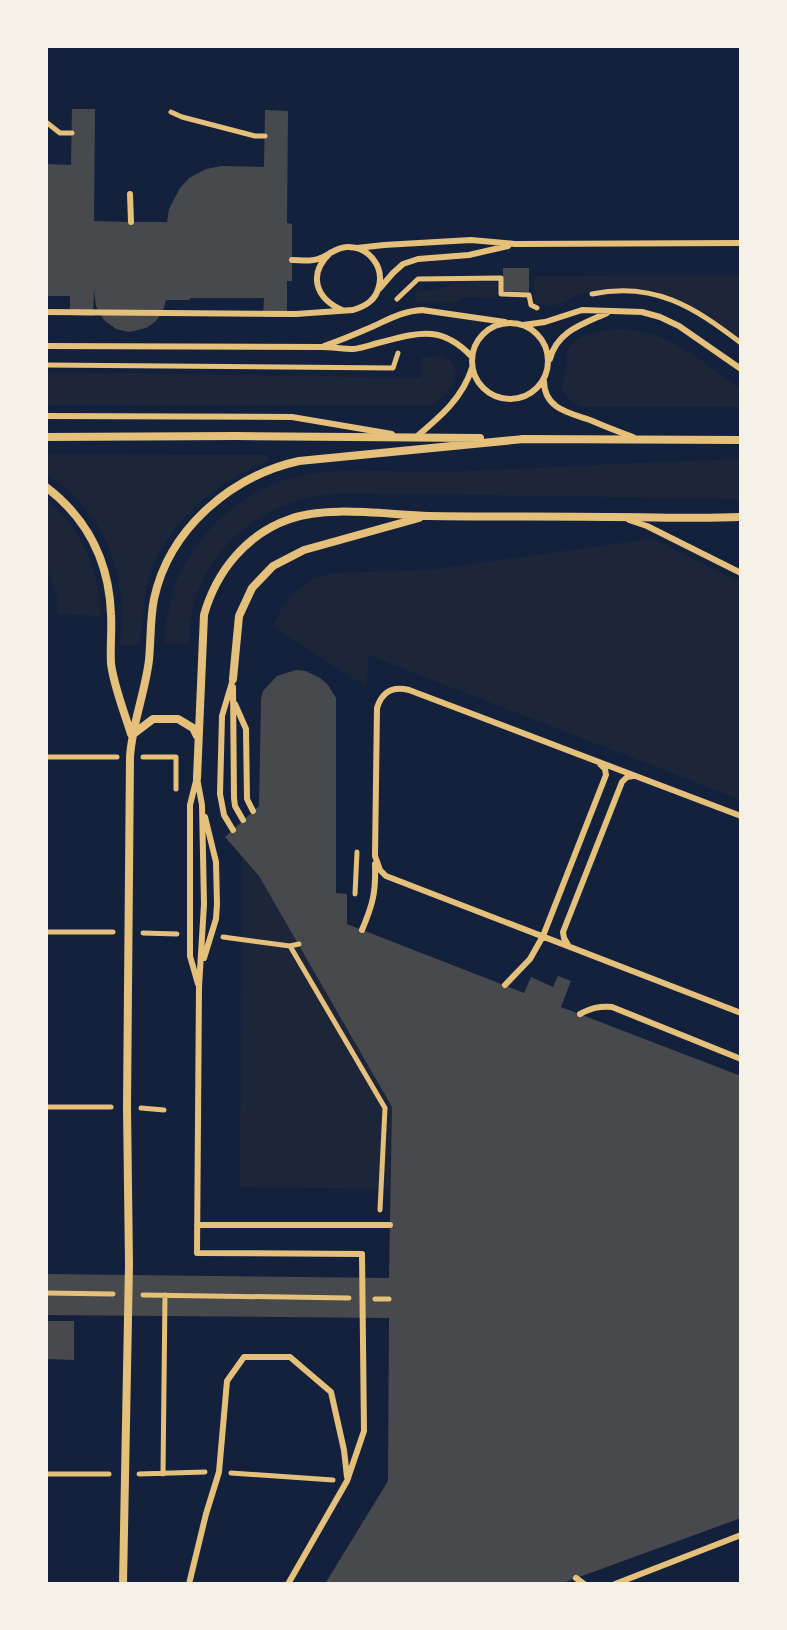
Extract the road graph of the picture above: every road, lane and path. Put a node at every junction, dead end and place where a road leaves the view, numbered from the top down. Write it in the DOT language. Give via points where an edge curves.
graph roads {
  1 [pos="171,112"];
  2 [pos="46,122"];
  3 [pos="72,133"];
  4 [pos="265,136"];
  5 [pos="130,194"];
  6 [pos="131,222"];
  7 [pos="741,243"];
  8 [pos="515,244"];
  9 [pos="357,248"];
  10 [pos="330,253"];
  11 [pos="292,260"];
  12 [pos="378,290"];
  13 [pos="353,310"];
  14 [pos="46,312"];
  15 [pos="610,312"];
  16 [pos="508,323"];
  17 [pos="522,325"];
  18 [pos="46,346"];
  19 [pos="321,347"];
  20 [pos="472,357"];
  21 [pos="548,365"];
  22 [pos="472,368"];
  23 [pos="741,369"];
  24 [pos="544,378"];
  25 [pos="46,416"];
  26 [pos="46,437"];
  27 [pos="414,438"];
  28 [pos="524,439"];
  29 [pos="637,439"];
  30 [pos="741,440"];
  31 [pos="46,487"];
  32 [pos="427,516"];
  33 [pos="615,517"];
  34 [pos="741,517"];
  35 [pos="741,573"];
  36 [pos="233,679"];
  37 [pos="233,701"];
  38 [pos="131,735"];
  39 [pos="199,744"];
  40 [pos="46,757"];
  41 [pos="130,757"];
  42 [pos="597,761"];
  43 [pos="636,776"];
  44 [pos="197,778"];
  45 [pos="176,801"];
  46 [pos="202,805"];
  47 [pos="253,811"];
  48 [pos="741,816"];
  49 [pos="243,820"];
  50 [pos="233,830"];
  51 [pos="357,842"];
  52 [pos="375,856"];
  53 [pos="355,900"];
  54 [pos="174,919"];
  55 [pos="362,930"];
  56 [pos="174,934"];
  57 [pos="543,936"];
  58 [pos="290,946"];
  59 [pos="569,947"];
  60 [pos="202,965"];
  61 [pos="505,985"];
  62 [pos="199,987"];
  63 [pos="741,1013"];
  64 [pos="580,1014"];
  65 [pos="741,1059"];
  66 [pos="46,1107"];
  67 [pos="127,1107"];
  68 [pos="164,1110"];
  69 [pos="197,1225"];
  70 [pos="379,1225"];
  71 [pos="390,1225"];
  72 [pos="379,1288"];
  73 [pos="46,1293"];
  74 [pos="129,1294"];
  75 [pos="165,1295"];
  76 [pos="363,1298"];
  77 [pos="378,1299"];
  78 [pos="389,1299"];
  79 [pos="219,1472"];
  80 [pos="46,1474"];
  81 [pos="126,1474"];
  82 [pos="163,1474"];
  83 [pos="347,1481"];
  84 [pos="741,1535"];
  85 [pos="576,1578"];
  86 [pos="123,1584"];
  87 [pos="189,1584"];
  88 [pos="288,1584"];
  89 [pos="584,1584"];
  90 [pos="615,1584"];
  1 -- 4 [label="path"];
  2 -- 3 [label="path" via="60,133"];
  5 -- 6 [label="lane"];
  7 -- 8 [label="lane"];
  8 -- 9 [label="lane" via="471,240"];
  8 -- 12 [label="lane" via="403,264"];
  9 -- 10 [label="lane"];
  9 -- 12 [label="lane" via="378,267"];
  10 -- 11 [label="lane"];
  10 -- 13 [label="lane" via="318,269 318,288 332,305"];
  12 -- 13 [label="lane" via="364,307"];
  13 -- 14 [label="lane"];
  15 -- 17 [label="lane" via="582,310"];
  15 -- 21 [label="lane" via="563,335"];
  15 -- 23 [label="lane" via="660,317"];
  16 -- 17 [label="lane"];
  16 -- 19 [label="lane" via="413,310"];
  16 -- 20 [label="lane" via="483,333"];
  17 -- 21 [label="lane" via="542,341"];
  18 -- 19 [label="lane"];
  19 -- 20 [label="lane" via="355,349 427,334 455,341"];
  20 -- 22 [label="lane"];
  21 -- 24 [label="lane"];
  22 -- 24 [label="lane" via="485,390 510,400 526,396"];
  22 -- 27 [label="lane" via="454,403"];
  24 -- 29 [label="lane" via="547,394 564,412"];
  25 -- 27 [label="lane" via="292,417"];
  26 -- 27 [label="street"];
  27 -- 28 [label="street"];
  28 -- 29 [label="street"];
  28 -- 38 [label="street" via="299,461 260,473 225,493 186,532 161,576 154,597 149,662"];
  29 -- 30 [label="street"];
  31 -- 38 [label="street" via="80,520 105,571 111,666"];
  32 -- 33 [label="street"];
  32 -- 36 [label="street" via="304,550 273,566 252,588 239,616"];
  32 -- 39 [label="street" via="306,514 272,527 240,550 218,580 204,615"];
  33 -- 34 [label="street"];
  33 -- 35 [label="lane" via="647,526"];
  36 -- 37 [label="lane"];
  36 -- 50 [label="lane" via="222,716 220,794"];
  37 -- 47 [label="lane" via="246,729 247,799"];
  37 -- 49 [label="lane" via="234,798"];
  38 -- 39 [label="street" via="153,719 178,719 193,728"];
  38 -- 41 [label="street"];
  39 -- 44 [label="street"];
  40 -- 41 [label="path"];
  41 -- 45 [label="path" via="176,757"];
  41 -- 67 [label="street"];
  42 -- 43 [label="lane"];
  42 -- 52 [label="lane" via="409,690 391,690 376,714"];
  42 -- 57 [label="lane" via="606,775"];
  43 -- 48 [label="lane"];
  43 -- 59 [label="lane" via="627,777 617,794 563,932"];
  44 -- 46 [label="lane"];
  44 -- 62 [label="lane" via="190,805 190,956"];
  46 -- 60 [label="lane"];
  46 -- 60 [label="lane" via="216,862 217,904"];
  51 -- 53 [label="path"];
  52 -- 55 [label="lane" via="376,890"];
  52 -- 57 [label="lane" via="380,870 394,880"];
  54 -- 56 [label="path"];
  57 -- 59 [label="lane"];
  57 -- 61 [label="lane"];
  58 -- 70 [label="path" via="385,1108"];
  59 -- 63 [label="lane"];
  60 -- 62 [label="lane"];
  62 -- 69 [label="lane"];
  64 -- 65 [label="lane" via="612,1007"];
  66 -- 67 [label="path"];
  67 -- 68 [label="path"];
  67 -- 74 [label="street"];
  69 -- 70 [label="lane"];
  69 -- 76 [label="lane" via="197,1253 362,1254"];
  70 -- 71 [label="lane"];
  72 -- 77 [label="path"];
  73 -- 74 [label="path"];
  74 -- 75 [label="path"];
  74 -- 81 [label="street"];
  75 -- 76 [label="path"];
  75 -- 82 [label="path"];
  76 -- 77 [label="path"];
  76 -- 83 [label="lane" via="364,1431"];
  77 -- 78 [label="path"];
  79 -- 82 [label="path"];
  79 -- 83 [label="path"];
  79 -- 83 [label="lane" via="227,1381 244,1357 290,1357 331,1392"];
  79 -- 87 [label="lane"];
  80 -- 81 [label="path"];
  81 -- 82 [label="path"];
  81 -- 86 [label="street"];
  83 -- 88 [label="lane"];
  84 -- 90 [label="lane"];
  85 -- 89 [label="lane"];
}
